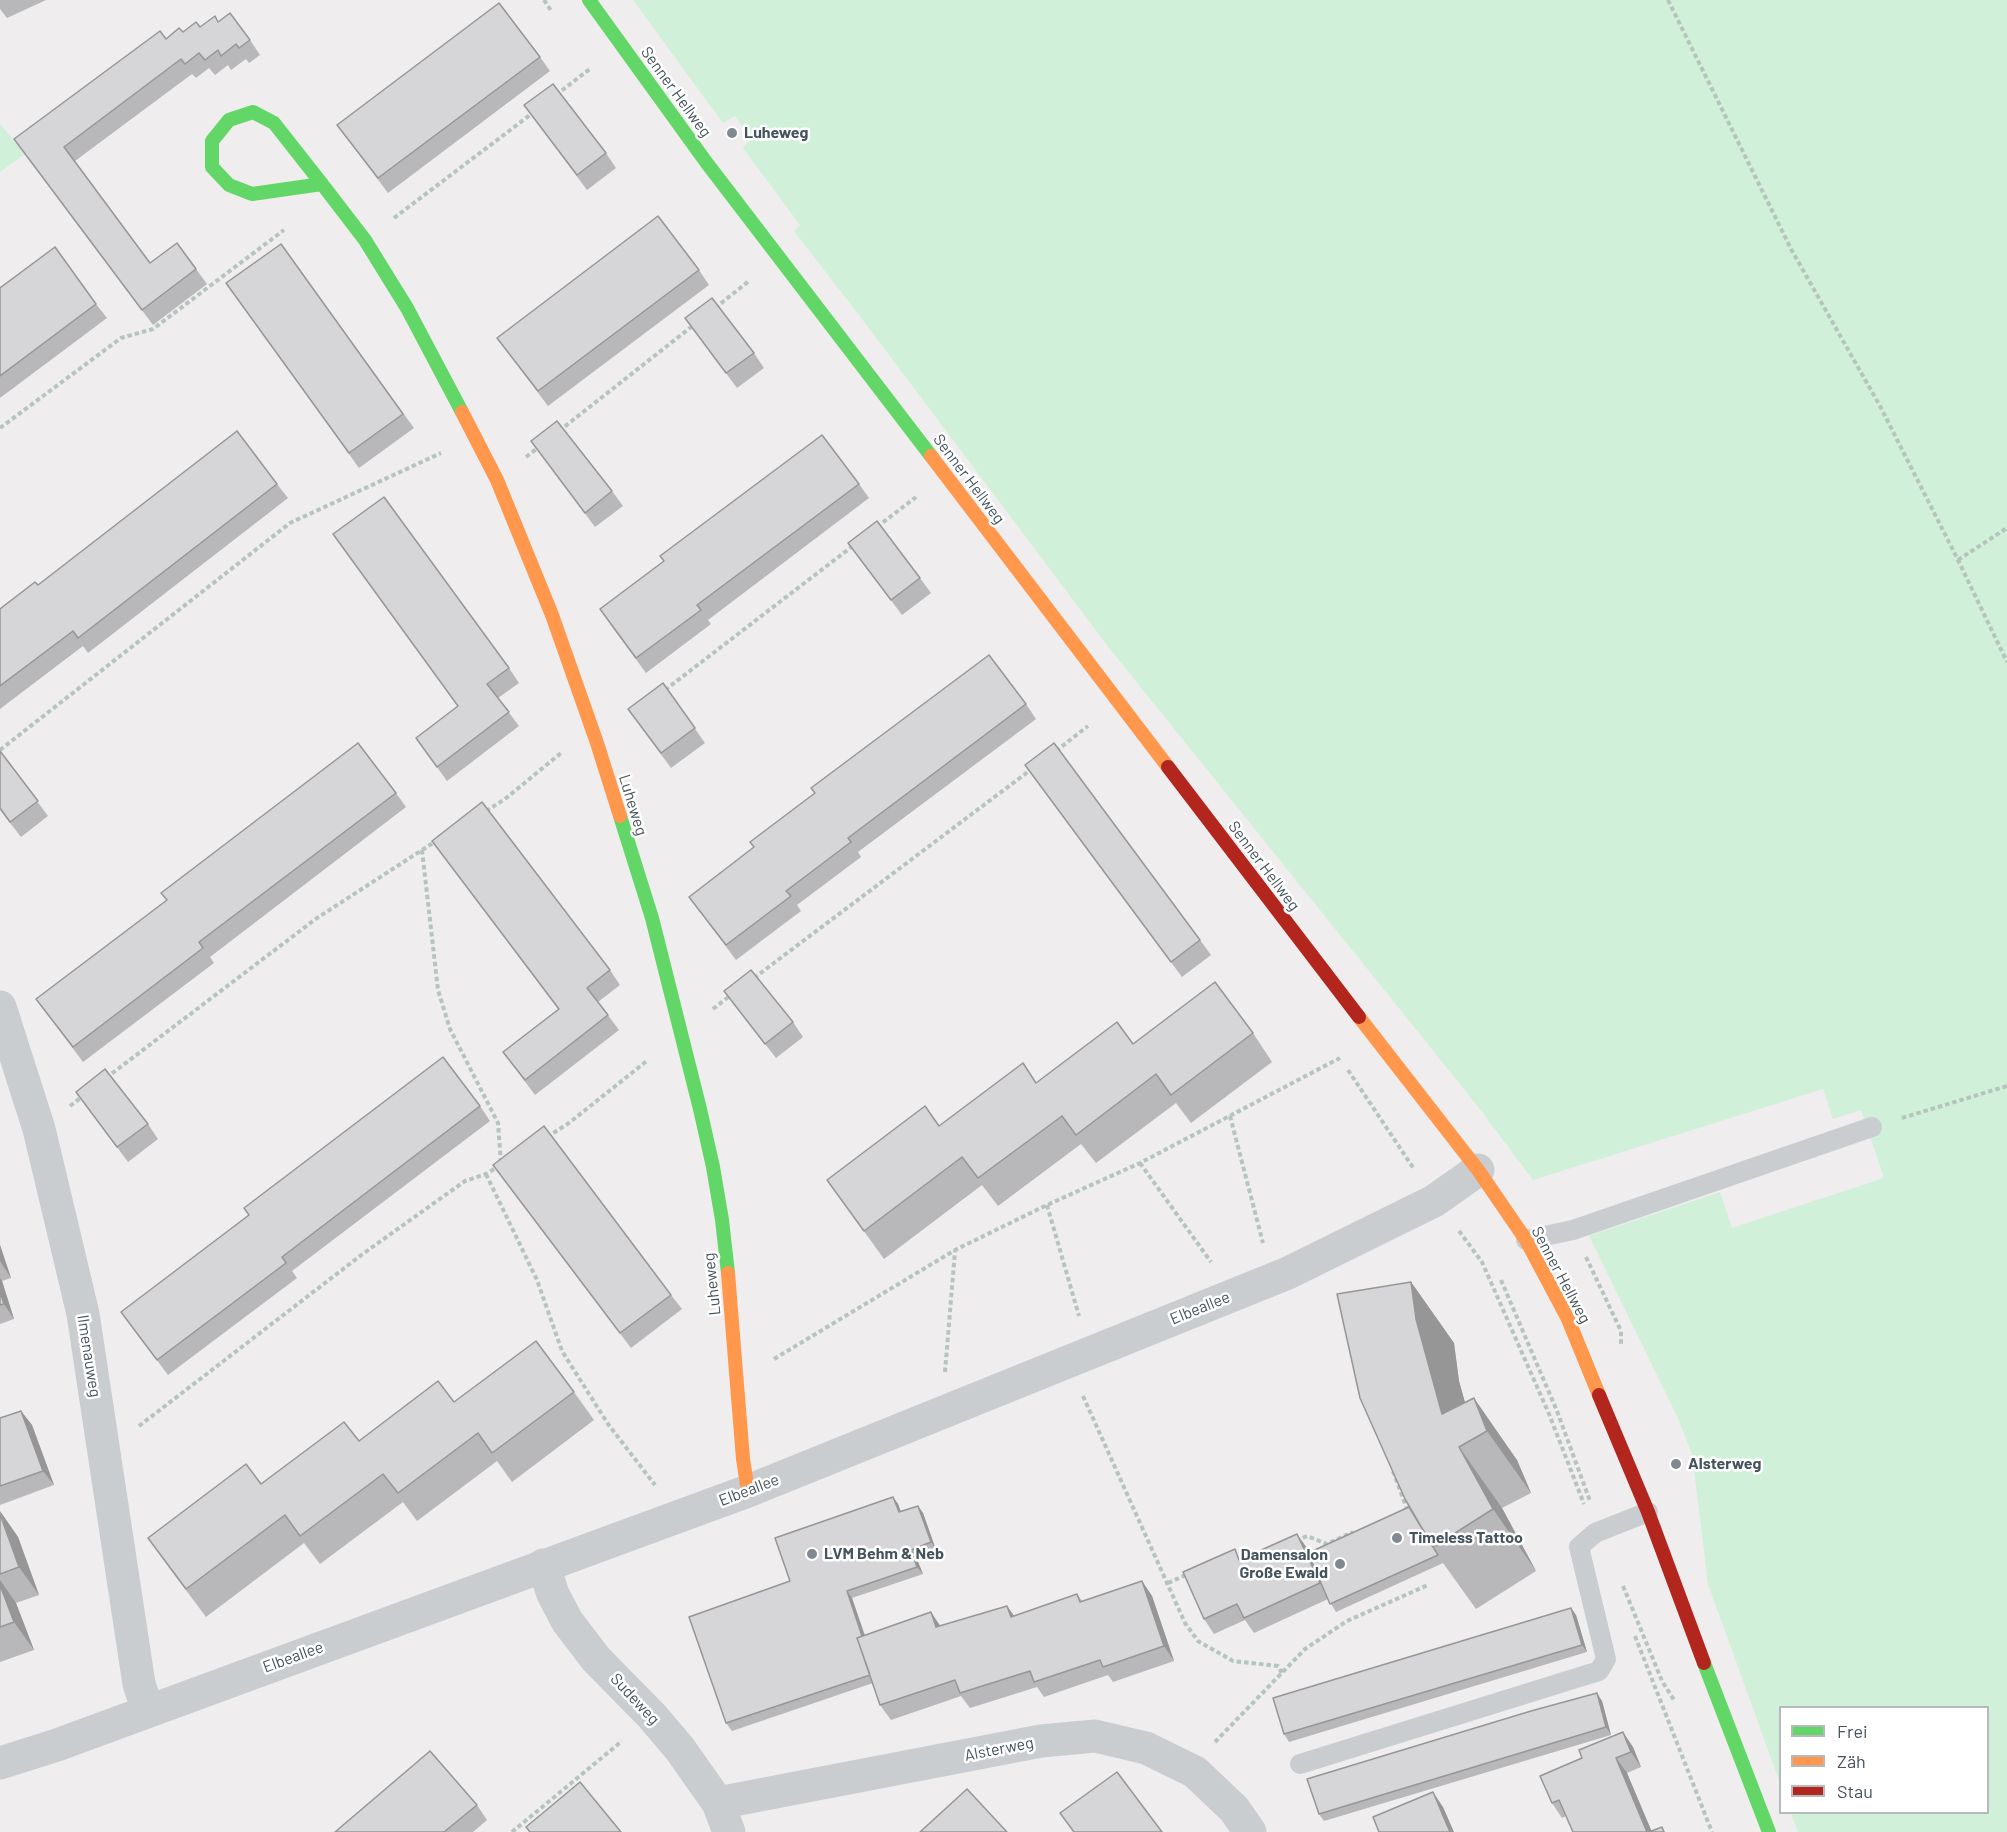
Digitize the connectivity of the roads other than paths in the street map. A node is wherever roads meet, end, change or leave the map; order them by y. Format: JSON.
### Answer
{"nodes":[{"id":1,"x":589,"y":0,"type":"edge"},
{"id":2,"x":322,"y":184,"type":"junction"},
{"id":3,"x":0,"y":1006,"type":"edge"},
{"id":4,"x":1872,"y":1127,"type":"road end"},
{"id":5,"x":1478,"y":1170,"type":"junction"},
{"id":6,"x":1526,"y":1240,"type":"junction"},
{"id":7,"x":748,"y":1491,"type":"junction"},
{"id":8,"x":1648,"y":1512,"type":"junction"},
{"id":9,"x":543,"y":1565,"type":"junction"},
{"id":10,"x":148,"y":1711,"type":"junction"},
{"id":11,"x":0,"y":1763,"type":"edge"},
{"id":12,"x":1300,"y":1764,"type":"dead end"},
{"id":13,"x":724,"y":1818,"type":"edge"},
{"id":14,"x":1250,"y":1832,"type":"edge"},
{"id":15,"x":1769,"y":1832,"type":"edge"}],
"edges":[{"from":1,"to":5,"type":"street","name":"Senner Hellweg"},
{"from":2,"to":2,"type":"street","name":"Luheweg"},
{"from":2,"to":7,"type":"street","name":"Luheweg"},
{"from":3,"to":10,"type":"street","name":"Ilmenauweg"},
{"from":4,"to":6,"type":"lane"},
{"from":5,"to":6,"type":"street","name":"Senner Hellweg"},
{"from":5,"to":7,"type":"street","name":"Elbeallee"},
{"from":6,"to":8,"type":"street","name":"Senner Hellweg"},
{"from":7,"to":9,"type":"street","name":"Elbeallee"},
{"from":8,"to":12,"type":"lane"},
{"from":8,"to":15,"type":"street","name":"Senner Hellweg"},
{"from":9,"to":10,"type":"street","name":"Elbeallee"},
{"from":9,"to":13,"type":"street","name":"Sudeweg"},
{"from":10,"to":11,"type":"street","name":"Elbeallee"},
{"from":13,"to":14,"type":"street","name":"Alsterweg"}]}
